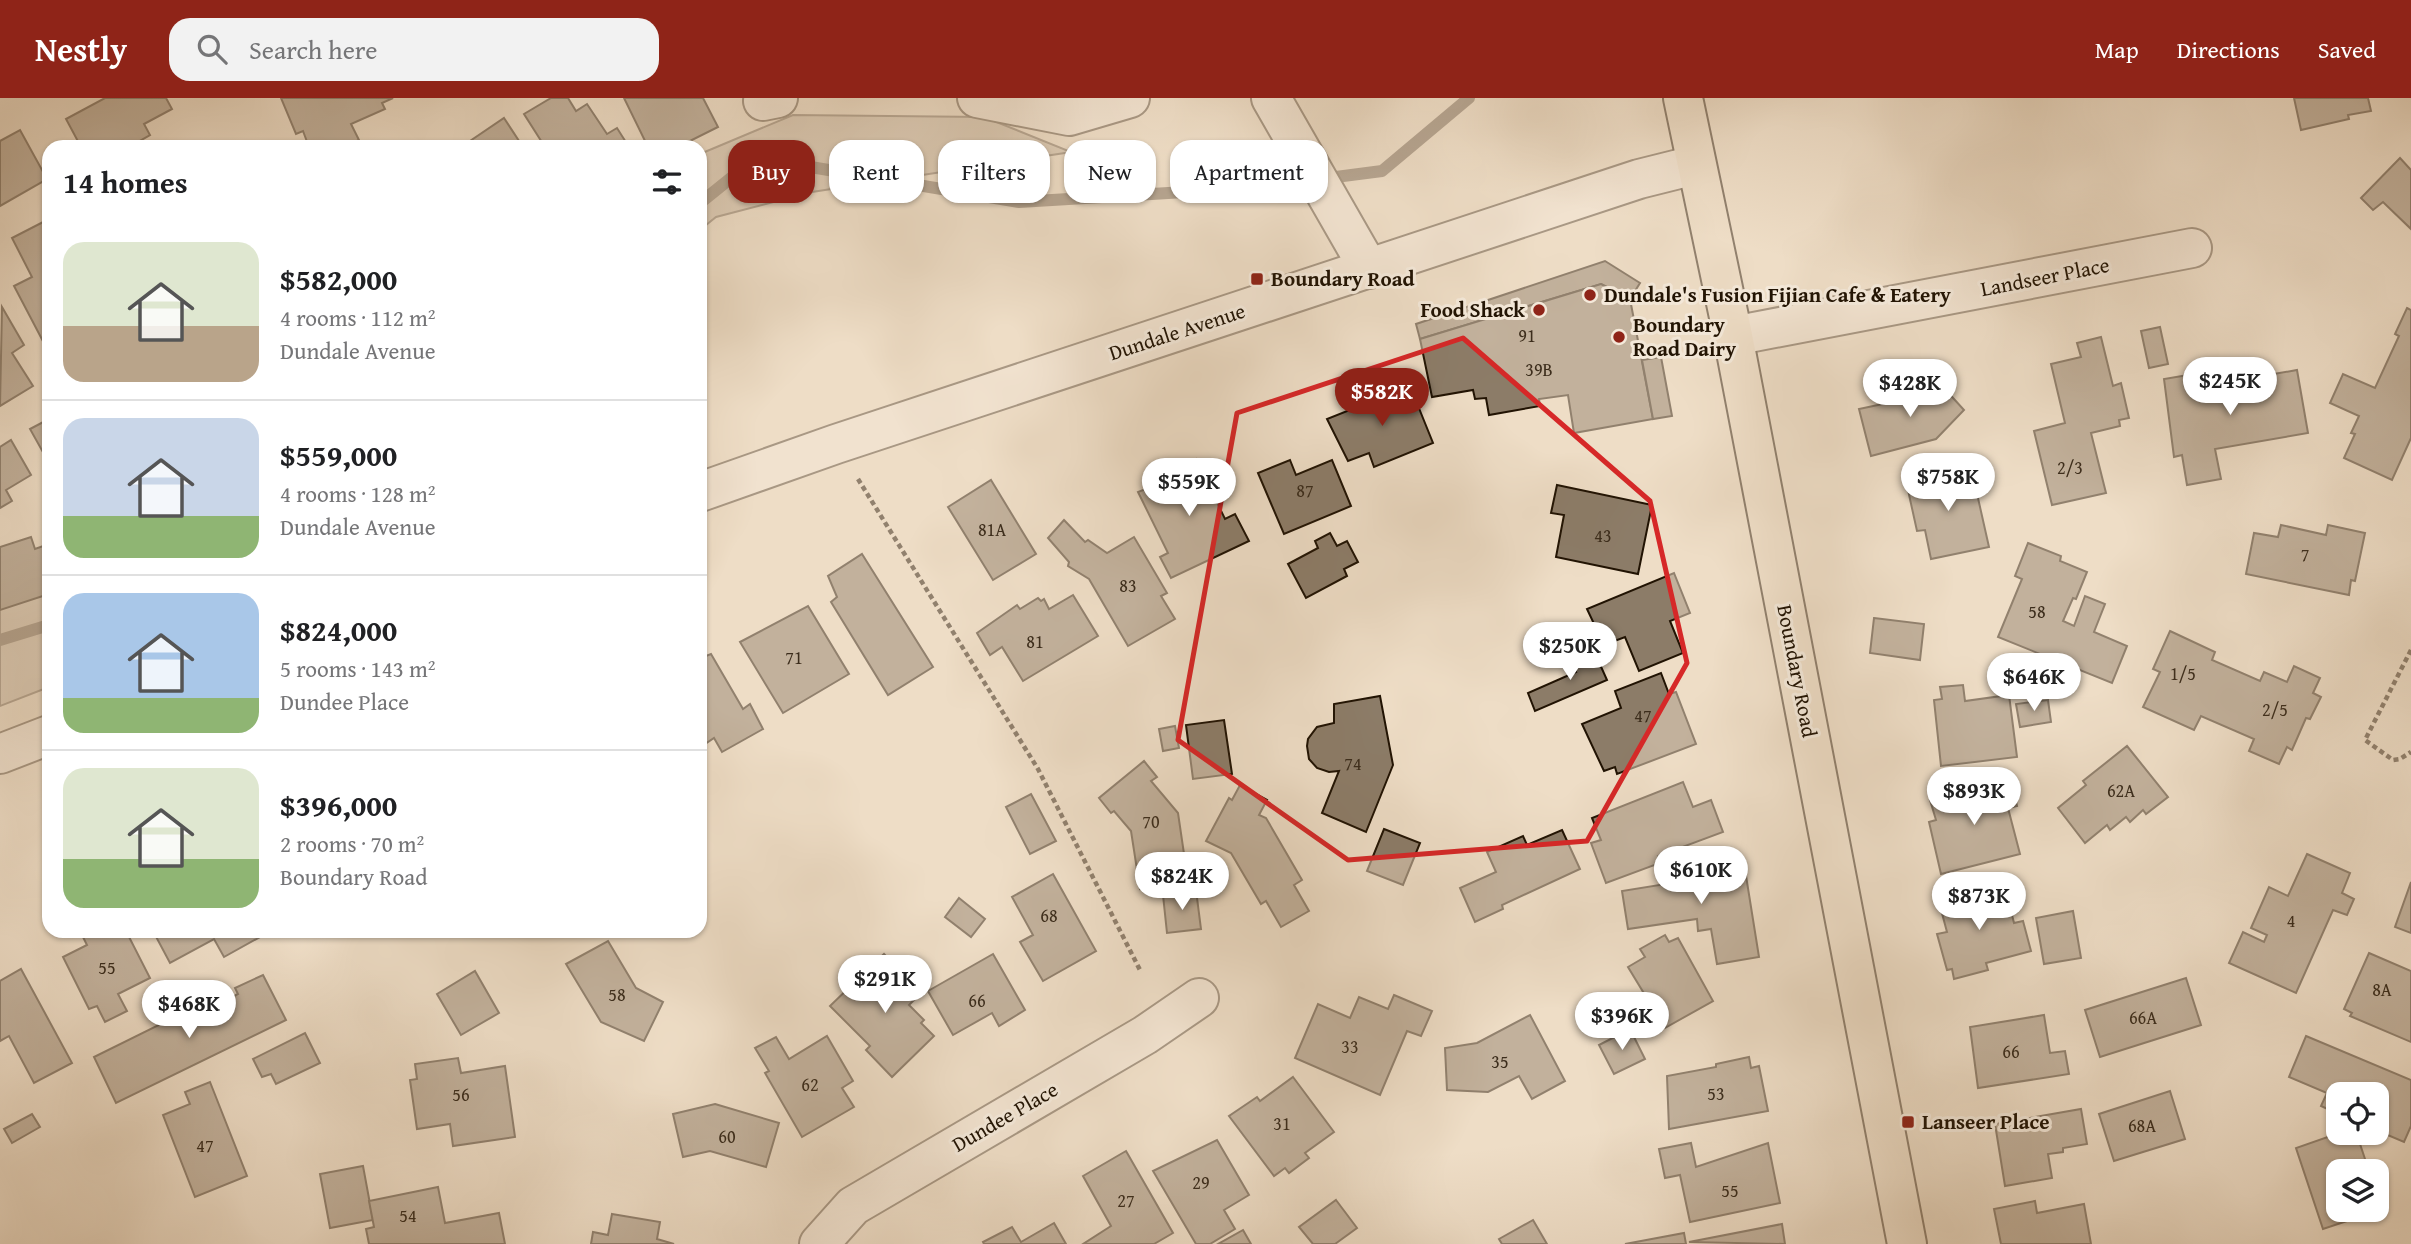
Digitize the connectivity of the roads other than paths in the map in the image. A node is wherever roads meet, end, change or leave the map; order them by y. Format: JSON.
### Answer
{"nodes":[{"id":1,"x":977,"y":98,"type":"edge"},
{"id":2,"x":1130,"y":98,"type":"edge"},
{"id":3,"x":1271,"y":98,"type":"edge"},
{"id":4,"x":1683,"y":98,"type":"edge"},
{"id":5,"x":1695,"y":164,"type":"junction"},
{"id":6,"x":2192,"y":248,"type":"dead end"},
{"id":7,"x":1368,"y":269,"type":"junction"},
{"id":8,"x":1732,"y":336,"type":"junction"},
{"id":9,"x":707,"y":490,"type":"edge"},
{"id":10,"x":42,"y":738,"type":"edge"},
{"id":11,"x":0,"y":754,"type":"edge"},
{"id":12,"x":1199,"y":998,"type":"dead end"},
{"id":13,"x":819,"y":1244,"type":"edge"},
{"id":14,"x":1907,"y":1244,"type":"edge"}],
"edges":[{"from":1,"to":2,"type":"street"},
{"from":3,"to":7,"type":"street"},
{"from":4,"to":5,"type":"main road","name":"Boundary Road"},
{"from":5,"to":7,"type":"street","name":"Dundale Avenue"},
{"from":5,"to":8,"type":"main road","name":"Boundary Road"},
{"from":6,"to":8,"type":"street","name":"Landseer Place"},
{"from":7,"to":9,"type":"street","name":"Dundale Avenue"},
{"from":8,"to":14,"type":"main road","name":"Boundary Road"},
{"from":10,"to":11,"type":"street"},
{"from":12,"to":13,"type":"street","name":"Dundee Place"}]}
